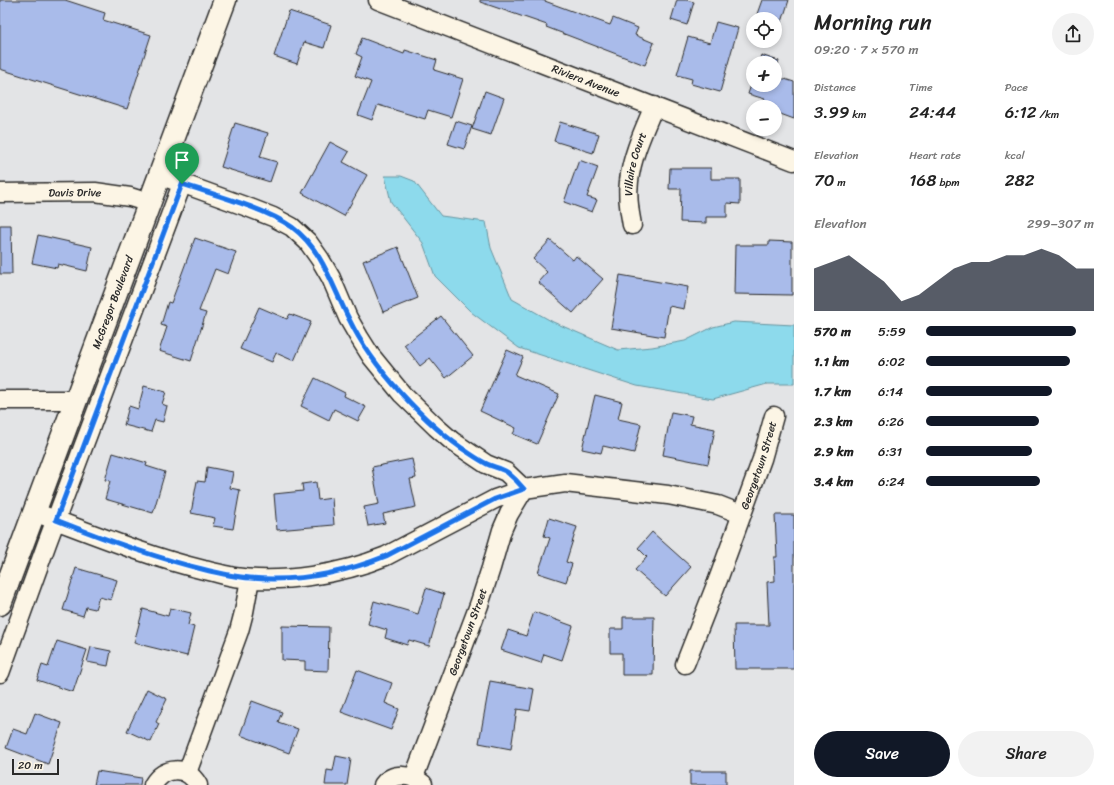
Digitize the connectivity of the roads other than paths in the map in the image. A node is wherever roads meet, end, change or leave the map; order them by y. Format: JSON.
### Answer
{"nodes":[{"id":1,"x":225,"y":0,"type":"edge"},
{"id":2,"x":378,"y":0,"type":"edge"},
{"id":3,"x":654,"y":106,"type":"junction"},
{"id":4,"x":794,"y":161,"type":"edge"},
{"id":5,"x":159,"y":175,"type":"junction"},
{"id":6,"x":182,"y":184,"type":"junction"},
{"id":7,"x":0,"y":193,"type":"edge"},
{"id":8,"x":149,"y":203,"type":"junction"},
{"id":9,"x":632,"y":224,"type":"dead end"},
{"id":10,"x":0,"y":400,"type":"edge"},
{"id":11,"x":76,"y":400,"type":"junction"},
{"id":12,"x":774,"y":416,"type":"dead end"},
{"id":13,"x":524,"y":489,"type":"junction"},
{"id":14,"x":34,"y":512,"type":"junction"},
{"id":15,"x":741,"y":514,"type":"junction"},
{"id":16,"x":56,"y":520,"type":"junction"},
{"id":17,"x":250,"y":578,"type":"junction"},
{"id":18,"x":0,"y":604,"type":"edge"},
{"id":19,"x":685,"y":664,"type":"dead end"},
{"id":20,"x":0,"y":673,"type":"edge"},
{"id":21,"x":192,"y":779,"type":"edge"},
{"id":22,"x":419,"y":781,"type":"edge"},
{"id":23,"x":153,"y":785,"type":"edge"},
{"id":24,"x":383,"y":785,"type":"edge"}],
"edges":[{"from":1,"to":5,"type":"main road","name":"McGregor Boulevard"},
{"from":2,"to":3,"type":"street","name":"Riviera Avenue"},
{"from":3,"to":4,"type":"street","name":"Riviera Avenue"},
{"from":3,"to":9,"type":"street","name":"Villaire Court"},
{"from":5,"to":6,"type":"street"},
{"from":5,"to":8,"type":"main road","name":"McGregor Boulevard"},
{"from":6,"to":13,"type":"street"},
{"from":6,"to":16,"type":"street"},
{"from":7,"to":8,"type":"street","name":"Davis Drive"},
{"from":8,"to":11,"type":"main road","name":"McGregor Boulevard"},
{"from":10,"to":11,"type":"street"},
{"from":11,"to":14,"type":"main road","name":"McGregor Boulevard"},
{"from":12,"to":15,"type":"street","name":"Georgetown Street"},
{"from":13,"to":15,"type":"street","name":"Georgetown Street"},
{"from":13,"to":17,"type":"street","name":"Georgetown Street"},
{"from":13,"to":22,"type":"street","name":"Georgetown Street"},
{"from":14,"to":16,"type":"street","name":"Georgetown Street"},
{"from":14,"to":18,"type":"main road","name":"McGregor Boulevard"},
{"from":15,"to":19,"type":"street","name":"Georgetown Street"},
{"from":16,"to":17,"type":"street","name":"Georgetown Street"},
{"from":16,"to":20,"type":"street"},
{"from":17,"to":21,"type":"street"},
{"from":21,"to":23,"type":"street"},
{"from":22,"to":24,"type":"street","name":"Georgetown Street"}]}
